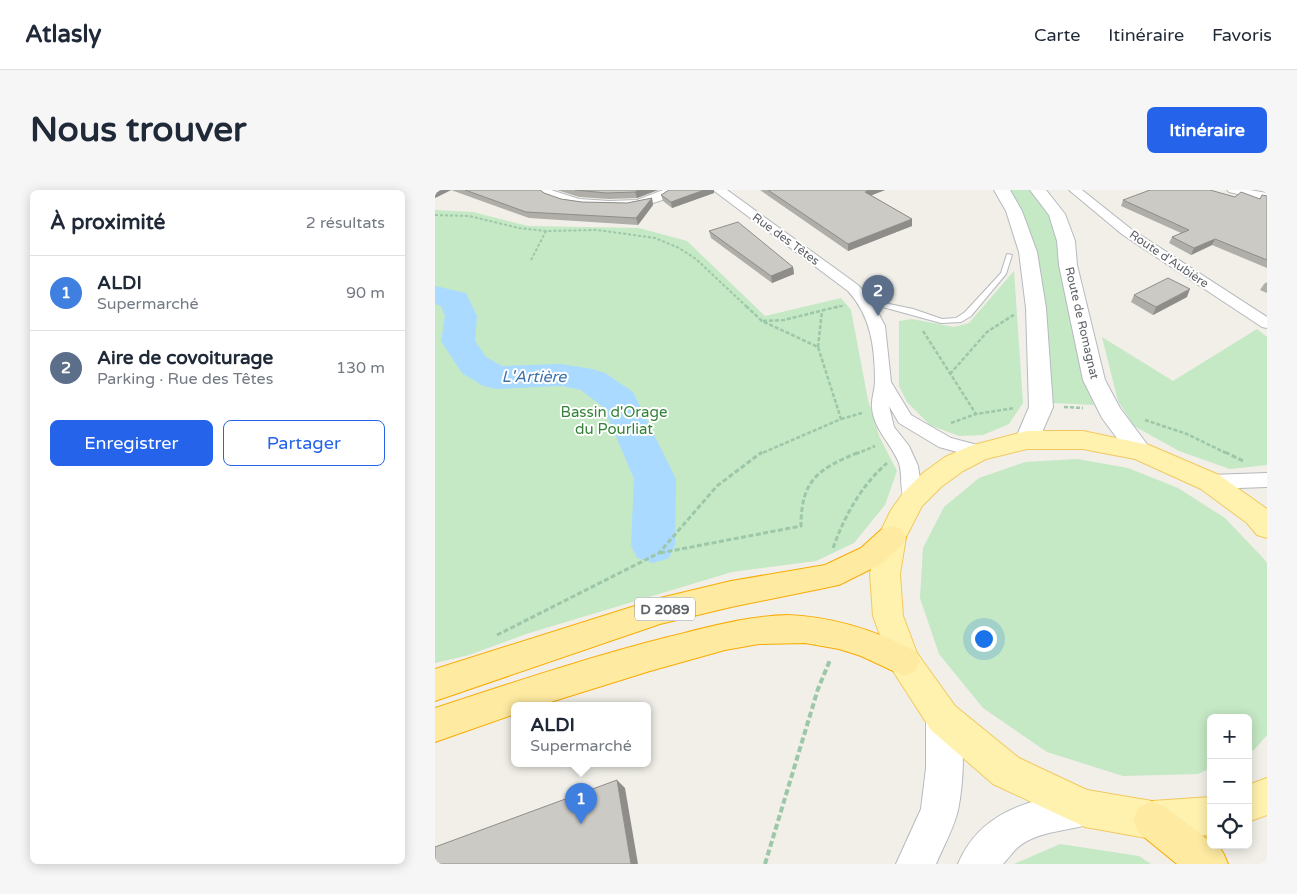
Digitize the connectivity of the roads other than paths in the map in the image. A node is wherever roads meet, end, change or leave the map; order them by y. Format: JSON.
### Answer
{"nodes":[{"id":1,"x":542,"y":190,"type":"edge"},
{"id":2,"x":672,"y":190,"type":"edge"},
{"id":3,"x":719,"y":190,"type":"edge"},
{"id":4,"x":1001,"y":190,"type":"edge"},
{"id":5,"x":1038,"y":190,"type":"edge"},
{"id":6,"x":1075,"y":190,"type":"edge"},
{"id":7,"x":1233,"y":190,"type":"edge"},
{"id":8,"x":1267,"y":197,"type":"edge"},
{"id":9,"x":1009,"y":255,"type":"dead end"},
{"id":10,"x":865,"y":301,"type":"junction"},
{"id":11,"x":1267,"y":324,"type":"edge"},
{"id":12,"x":883,"y":382,"type":"junction"},
{"id":13,"x":1027,"y":440,"type":"junction"},
{"id":14,"x":1140,"y":451,"type":"junction"},
{"id":15,"x":979,"y":452,"type":"junction"},
{"id":16,"x":1267,"y":480,"type":"edge"},
{"id":17,"x":1210,"y":482,"type":"junction"},
{"id":18,"x":913,"y":499,"type":"junction"},
{"id":19,"x":1267,"y":527,"type":"edge"},
{"id":20,"x":892,"y":537,"type":"junction"},
{"id":21,"x":904,"y":661,"type":"junction"},
{"id":22,"x":435,"y":685,"type":"edge"},
{"id":23,"x":943,"y":718,"type":"junction"},
{"id":24,"x":435,"y":725,"type":"edge"},
{"id":25,"x":1267,"y":796,"type":"edge"},
{"id":26,"x":1252,"y":802,"type":"edge"},
{"id":27,"x":1085,"y":808,"type":"junction"},
{"id":28,"x":1207,"y":816,"type":"edge"},
{"id":29,"x":1152,"y":820,"type":"junction"},
{"id":30,"x":916,"y":864,"type":"edge"},
{"id":31,"x":978,"y":864,"type":"edge"},
{"id":32,"x":1208,"y":864,"type":"edge"}],
"edges":[{"from":1,"to":2,"type":"street"},
{"from":3,"to":10,"type":"street","name":"Rue des Têtes"},
{"from":4,"to":13,"type":"main road"},
{"from":5,"to":14,"type":"main road","name":"Route de Romagnat"},
{"from":6,"to":11,"type":"street","name":"Route d'Aubière"},
{"from":7,"to":8,"type":"street"},
{"from":9,"to":10,"type":"lane"},
{"from":10,"to":12,"type":"street","name":"Rue des Têtes"},
{"from":12,"to":15,"type":"street"},
{"from":12,"to":18,"type":"street","name":"Rue des Têtes"},
{"from":13,"to":14,"type":"main road"},
{"from":13,"to":15,"type":"main road"},
{"from":14,"to":17,"type":"main road"},
{"from":15,"to":18,"type":"main road"},
{"from":16,"to":17,"type":"street"},
{"from":17,"to":19,"type":"main road"},
{"from":18,"to":20,"type":"main road"},
{"from":20,"to":21,"type":"main road"},
{"from":20,"to":22,"type":"highway","number":"D 2089"},
{"from":21,"to":23,"type":"main road"},
{"from":21,"to":24,"type":"highway"},
{"from":23,"to":27,"type":"main road"},
{"from":23,"to":30,"type":"main road"},
{"from":25,"to":26,"type":"main road"},
{"from":27,"to":29,"type":"main road"},
{"from":27,"to":31,"type":"main road"},
{"from":28,"to":29,"type":"main road"},
{"from":29,"to":32,"type":"highway"}]}
